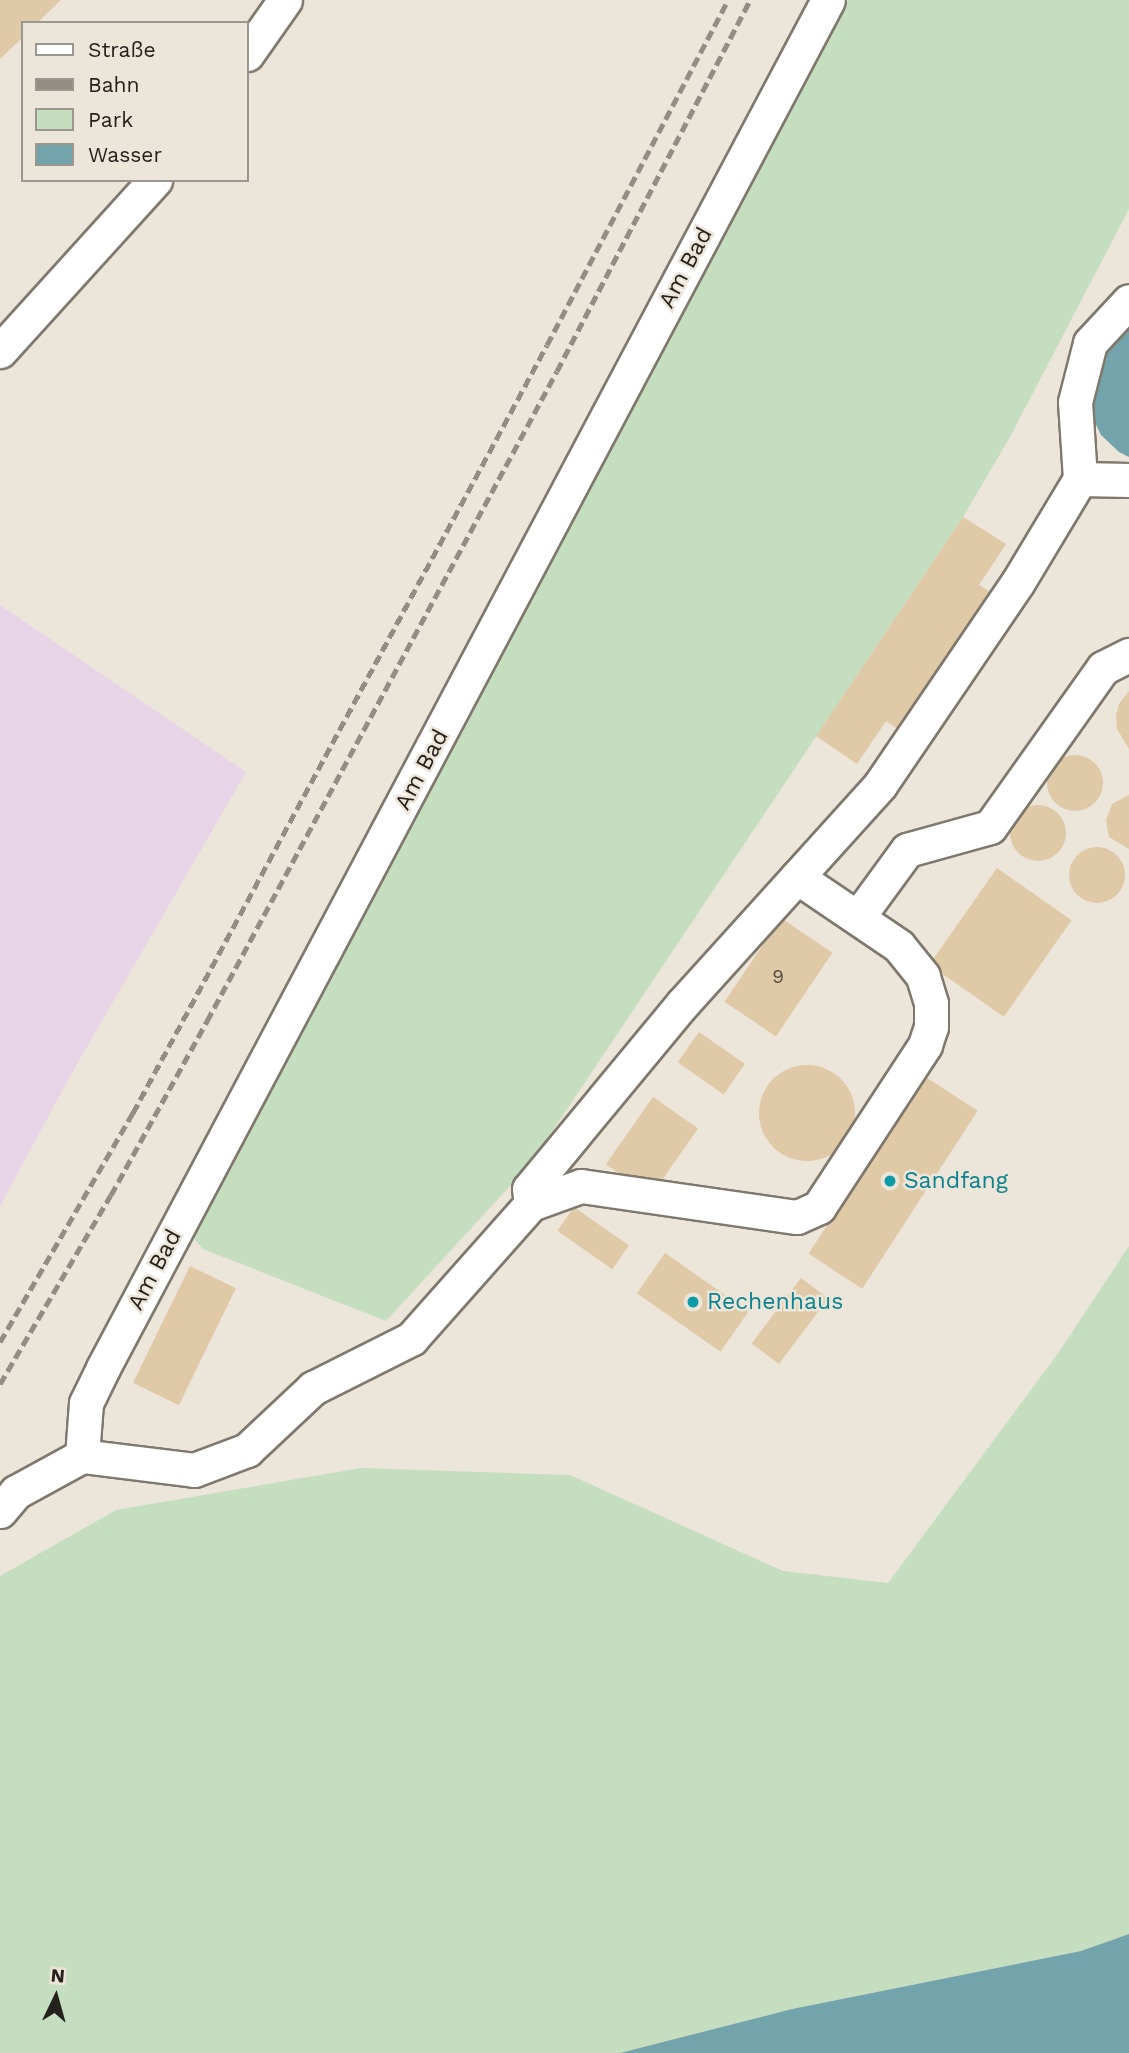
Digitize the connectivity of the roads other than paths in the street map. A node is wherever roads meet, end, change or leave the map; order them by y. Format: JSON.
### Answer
{"nodes":[{"id":1,"x":285,"y":0,"type":"edge"},
{"id":2,"x":828,"y":0,"type":"edge"},
{"id":3,"x":248,"y":53,"type":"edge"},
{"id":4,"x":153,"y":182,"type":"edge"},
{"id":5,"x":1129,"y":301,"type":"edge"},
{"id":6,"x":0,"y":351,"type":"edge"},
{"id":7,"x":1080,"y":479,"type":"junction"},
{"id":8,"x":1129,"y":480,"type":"edge"},
{"id":9,"x":1129,"y":655,"type":"edge"},
{"id":10,"x":797,"y":877,"type":"junction"},
{"id":11,"x":858,"y":916,"type":"junction"},
{"id":12,"x":531,"y":1205,"type":"junction"},
{"id":13,"x":82,"y":1456,"type":"junction"},
{"id":14,"x":0,"y":1511,"type":"edge"}],
"edges":[{"from":1,"to":3,"type":"street"},
{"from":2,"to":13,"type":"street","name":"Am Bad"},
{"from":4,"to":6,"type":"street"},
{"from":5,"to":7,"type":"street"},
{"from":7,"to":8,"type":"street"},
{"from":7,"to":10,"type":"street"},
{"from":9,"to":11,"type":"street"},
{"from":10,"to":11,"type":"street"},
{"from":10,"to":12,"type":"street"},
{"from":11,"to":12,"type":"street"},
{"from":12,"to":13,"type":"street"},
{"from":13,"to":14,"type":"street"}]}
